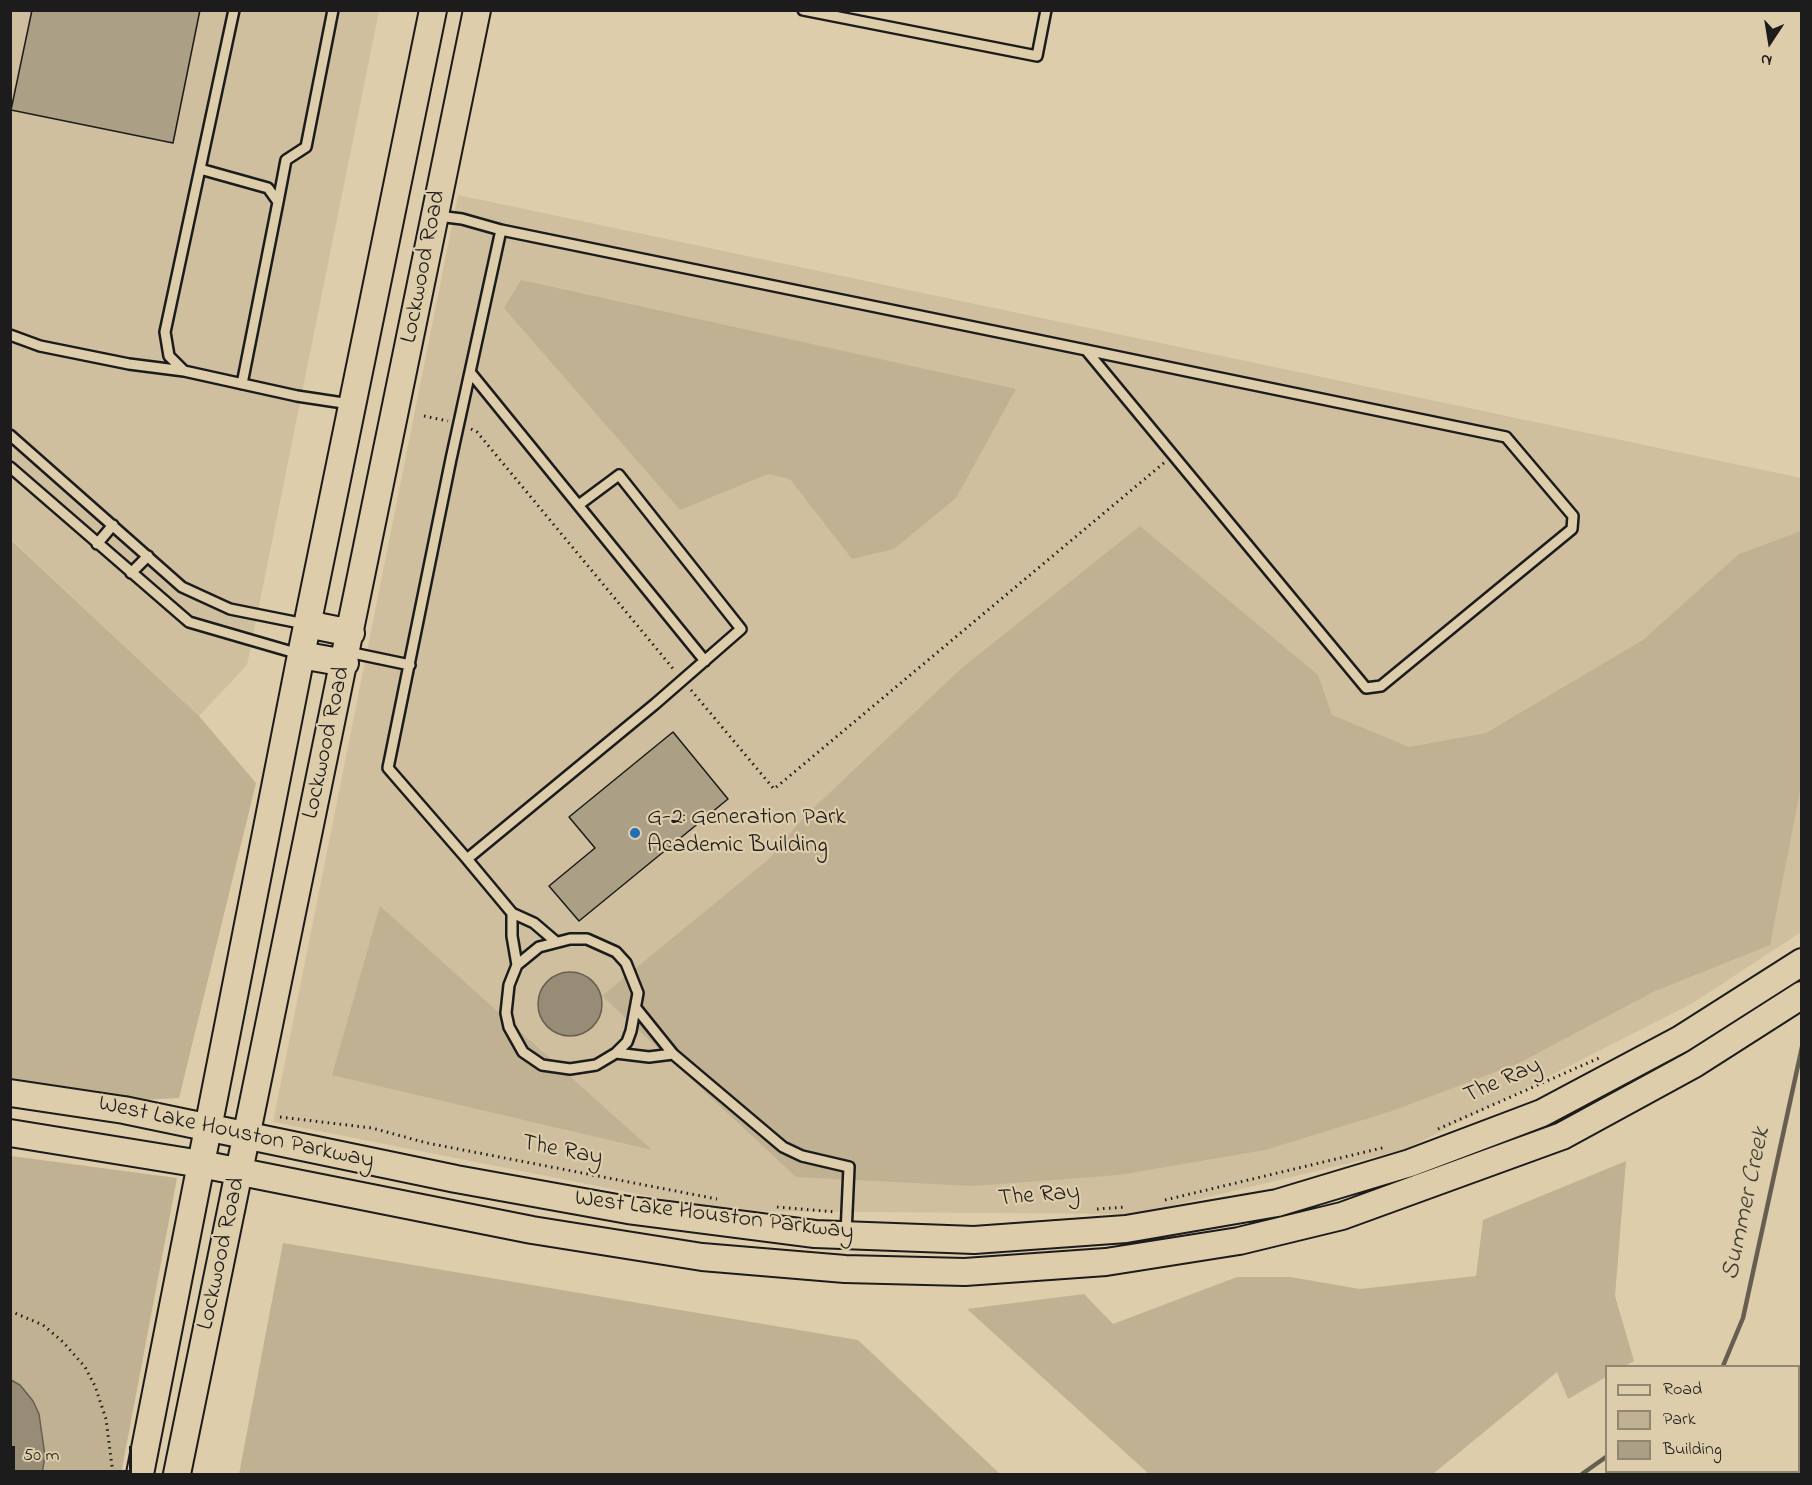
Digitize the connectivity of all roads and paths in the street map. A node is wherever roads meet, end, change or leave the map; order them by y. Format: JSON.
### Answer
{"nodes":[{"id":1,"x":234,"y":10,"type":"edge"},
{"id":2,"x":333,"y":10,"type":"edge"},
{"id":3,"x":433,"y":10,"type":"edge"},
{"id":4,"x":477,"y":10,"type":"edge"},
{"id":5,"x":803,"y":10,"type":"edge"},
{"id":6,"x":1044,"y":11,"type":"edge"},
{"id":7,"x":200,"y":169,"type":"junction"},
{"id":8,"x":278,"y":202,"type":"junction"},
{"id":9,"x":435,"y":216,"type":"junction"},
{"id":10,"x":501,"y":230,"type":"junction"},
{"id":11,"x":10,"y":335,"type":"edge"},
{"id":12,"x":1086,"y":350,"type":"junction"},
{"id":13,"x":184,"y":371,"type":"junction"},
{"id":14,"x":470,"y":372,"type":"junction"},
{"id":15,"x":242,"y":384,"type":"junction"},
{"id":16,"x":352,"y":404,"type":"junction"},
{"id":17,"x":424,"y":416,"type":"dead end"},
{"id":18,"x":459,"y":423,"type":"junction"},
{"id":19,"x":10,"y":435,"type":"edge"},
{"id":20,"x":1173,"y":455,"type":"junction"},
{"id":21,"x":10,"y":466,"type":"edge"},
{"id":22,"x":580,"y":504,"type":"junction"},
{"id":23,"x":113,"y":525,"type":"junction"},
{"id":24,"x":97,"y":544,"type":"junction"},
{"id":25,"x":148,"y":556,"type":"junction"},
{"id":26,"x":130,"y":573,"type":"junction"},
{"id":27,"x":307,"y":624,"type":"junction"},
{"id":28,"x":348,"y":649,"type":"junction"},
{"id":29,"x":301,"y":655,"type":"junction"},
{"id":30,"x":705,"y":660,"type":"junction"},
{"id":31,"x":410,"y":665,"type":"junction"},
{"id":32,"x":682,"y":680,"type":"junction"},
{"id":33,"x":467,"y":859,"type":"junction"},
{"id":34,"x":512,"y":913,"type":"junction"},
{"id":35,"x":555,"y":941,"type":"junction"},
{"id":36,"x":1802,"y":962,"type":"edge"},
{"id":37,"x":517,"y":965,"type":"junction"},
{"id":38,"x":1802,"y":994,"type":"edge"},
{"id":39,"x":636,"y":1008,"type":"junction"},
{"id":40,"x":616,"y":1053,"type":"junction"},
{"id":41,"x":673,"y":1054,"type":"junction"},
{"id":42,"x":1603,"y":1056,"type":"dead end"},
{"id":43,"x":10,"y":1093,"type":"edge"},
{"id":44,"x":280,"y":1117,"type":"dead end"},
{"id":45,"x":208,"y":1127,"type":"junction"},
{"id":46,"x":1430,"y":1132,"type":"dead end"},
{"id":47,"x":10,"y":1133,"type":"edge"},
{"id":48,"x":247,"y":1136,"type":"junction"},
{"id":49,"x":1397,"y":1144,"type":"dead end"},
{"id":50,"x":201,"y":1164,"type":"junction"},
{"id":51,"x":240,"y":1172,"type":"junction"},
{"id":52,"x":1164,"y":1200,"type":"dead end"},
{"id":53,"x":723,"y":1201,"type":"dead end"},
{"id":54,"x":767,"y":1206,"type":"dead end"},
{"id":55,"x":1129,"y":1206,"type":"dead end"},
{"id":56,"x":1095,"y":1209,"type":"dead end"},
{"id":57,"x":847,"y":1224,"type":"junction"},
{"id":58,"x":10,"y":1311,"type":"edge"},
{"id":59,"x":113,"y":1474,"type":"edge"},
{"id":60,"x":140,"y":1474,"type":"edge"},
{"id":61,"x":177,"y":1474,"type":"edge"}],
"edges":[{"from":1,"to":7,"type":"lane"},
{"from":2,"to":8,"type":"lane"},
{"from":3,"to":16,"type":"main road","name":"Lockwood Road"},
{"from":4,"to":9,"type":"main road","name":"Lockwood Road"},
{"from":5,"to":6,"type":"lane"},
{"from":7,"to":8,"type":"lane"},
{"from":7,"to":13,"type":"lane"},
{"from":8,"to":15,"type":"lane"},
{"from":9,"to":10,"type":"lane"},
{"from":9,"to":28,"type":"main road","name":"Lockwood Road"},
{"from":10,"to":12,"type":"lane"},
{"from":10,"to":14,"type":"lane"},
{"from":11,"to":13,"type":"lane"},
{"from":12,"to":20,"type":"lane"},
{"from":12,"to":20,"type":"lane"},
{"from":13,"to":15,"type":"lane"},
{"from":14,"to":18,"type":"lane"},
{"from":14,"to":22,"type":"lane"},
{"from":15,"to":16,"type":"lane"},
{"from":16,"to":27,"type":"main road","name":"Lockwood Road"},
{"from":17,"to":18,"type":"path"},
{"from":18,"to":31,"type":"lane"},
{"from":18,"to":32,"type":"path"},
{"from":19,"to":23,"type":"lane"},
{"from":20,"to":32,"type":"path"},
{"from":21,"to":24,"type":"lane"},
{"from":22,"to":30,"type":"lane"},
{"from":22,"to":30,"type":"lane"},
{"from":23,"to":24,"type":"lane"},
{"from":23,"to":25,"type":"lane"},
{"from":24,"to":26,"type":"lane"},
{"from":25,"to":26,"type":"lane"},
{"from":25,"to":27,"type":"lane"},
{"from":26,"to":29,"type":"lane"},
{"from":27,"to":28,"type":"main road"},
{"from":27,"to":29,"type":"main road","name":"Lockwood Road"},
{"from":28,"to":29,"type":"main road"},
{"from":28,"to":31,"type":"lane"},
{"from":28,"to":48,"type":"main road","name":"Lockwood Road"},
{"from":29,"to":45,"type":"main road","name":"Lockwood Road"},
{"from":30,"to":32,"type":"lane"},
{"from":31,"to":33,"type":"lane"},
{"from":32,"to":33,"type":"lane"},
{"from":33,"to":34,"type":"lane"},
{"from":34,"to":35,"type":"lane"},
{"from":34,"to":37,"type":"lane"},
{"from":35,"to":37,"type":"lane"},
{"from":35,"to":39,"type":"lane"},
{"from":36,"to":57,"type":"main road","name":"West Lake Houston Parkway"},
{"from":37,"to":40,"type":"lane"},
{"from":38,"to":51,"type":"main road","name":"West Lake Houston Parkway"},
{"from":39,"to":40,"type":"lane"},
{"from":39,"to":41,"type":"lane"},
{"from":40,"to":41,"type":"lane"},
{"from":41,"to":57,"type":"lane"},
{"from":42,"to":46,"type":"path","name":"The Ray"},
{"from":43,"to":45,"type":"main road","name":"West Lake Houston Parkway"},
{"from":44,"to":53,"type":"path","name":"The Ray"},
{"from":45,"to":48,"type":"main road","name":"West Lake Houston Parkway"},
{"from":45,"to":50,"type":"main road","name":"Lockwood Road"},
{"from":47,"to":50,"type":"main road","name":"West Lake Houston Parkway"},
{"from":48,"to":51,"type":"main road","name":"Lockwood Road"},
{"from":48,"to":57,"type":"main road","name":"West Lake Houston Parkway"},
{"from":49,"to":52,"type":"path"},
{"from":50,"to":51,"type":"main road","name":"West Lake Houston Parkway"},
{"from":50,"to":60,"type":"main road","name":"Lockwood Road"},
{"from":51,"to":61,"type":"main road","name":"Lockwood Road"},
{"from":54,"to":57,"type":"path"},
{"from":55,"to":56,"type":"path","name":"The Ray"},
{"from":58,"to":59,"type":"path"}]}
